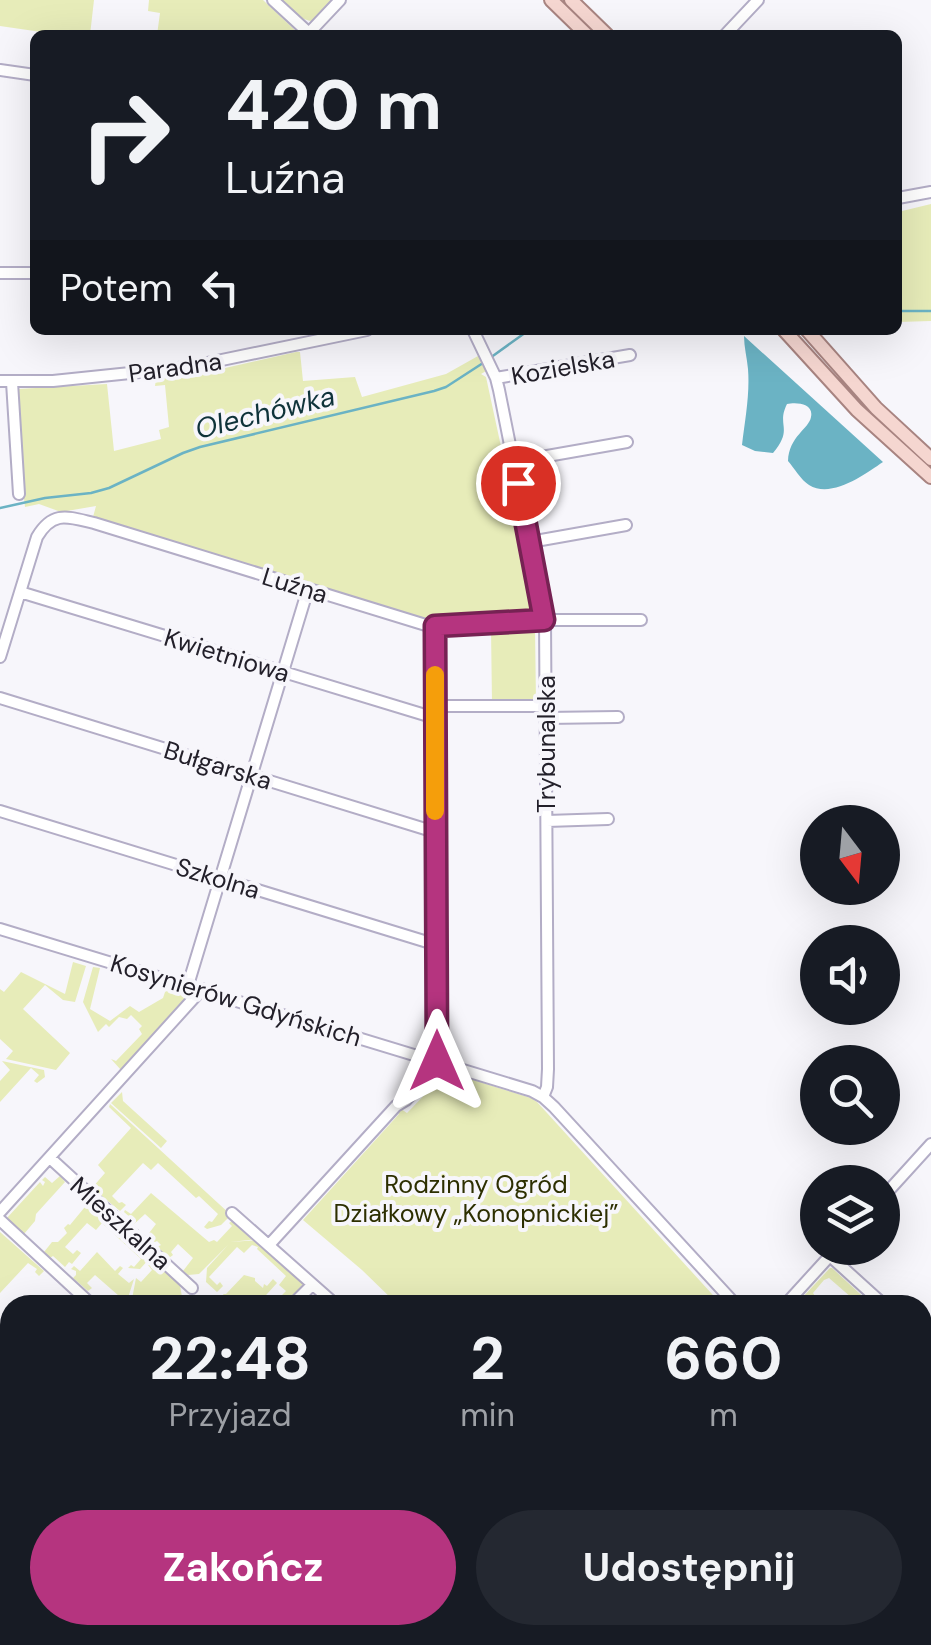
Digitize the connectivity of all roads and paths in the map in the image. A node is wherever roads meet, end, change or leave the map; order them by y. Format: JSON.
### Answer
{"nodes":[{"id":1,"x":273,"y":0,"type":"edge"},
{"id":2,"x":340,"y":0,"type":"edge"},
{"id":3,"x":552,"y":0,"type":"edge"},
{"id":4,"x":571,"y":0,"type":"edge"},
{"id":5,"x":758,"y":0,"type":"edge"},
{"id":6,"x":305,"y":30,"type":"edge"},
{"id":7,"x":313,"y":30,"type":"edge"},
{"id":8,"x":582,"y":30,"type":"edge"},
{"id":9,"x":602,"y":30,"type":"edge"},
{"id":10,"x":730,"y":30,"type":"edge"},
{"id":11,"x":0,"y":70,"type":"edge"},
{"id":12,"x":30,"y":74,"type":"edge"},
{"id":13,"x":0,"y":273,"type":"edge"},
{"id":14,"x":30,"y":273,"type":"edge"},
{"id":15,"x":332,"y":335,"type":"edge"},
{"id":16,"x":478,"y":335,"type":"edge"},
{"id":17,"x":788,"y":335,"type":"edge"},
{"id":18,"x":811,"y":335,"type":"edge"},
{"id":19,"x":630,"y":355,"type":"dead end"},
{"id":20,"x":496,"y":378,"type":"junction"},
{"id":21,"x":6,"y":382,"type":"edge"},
{"id":22,"x":627,"y":442,"type":"dead end"},
{"id":23,"x":931,"y":459,"type":"edge"},
{"id":24,"x":514,"y":462,"type":"junction"},
{"id":25,"x":931,"y":477,"type":"edge"},
{"id":26,"x":19,"y":494,"type":"dead end"},
{"id":27,"x":626,"y":524,"type":"dead end"},
{"id":28,"x":530,"y":542,"type":"junction"},
{"id":29,"x":308,"y":589,"type":"junction"},
{"id":30,"x":20,"y":592,"type":"junction"},
{"id":31,"x":544,"y":620,"type":"junction"},
{"id":32,"x":641,"y":620,"type":"dead end"},
{"id":33,"x":435,"y":626,"type":"junction"},
{"id":34,"x":0,"y":657,"type":"edge"},
{"id":35,"x":283,"y":672,"type":"junction"},
{"id":36,"x":0,"y":698,"type":"edge"},
{"id":37,"x":435,"y":712,"type":"junction"},
{"id":38,"x":546,"y":712,"type":"junction"},
{"id":39,"x":618,"y":717,"type":"dead end"},
{"id":40,"x":251,"y":776,"type":"junction"},
{"id":41,"x":0,"y":811,"type":"edge"},
{"id":42,"x":608,"y":819,"type":"dead end"},
{"id":43,"x":547,"y":820,"type":"junction"},
{"id":44,"x":436,"y":832,"type":"junction"},
{"id":45,"x":220,"y":878,"type":"junction"},
{"id":46,"x":0,"y":929,"type":"edge"},
{"id":47,"x":437,"y":945,"type":"junction"},
{"id":48,"x":188,"y":985,"type":"junction"},
{"id":49,"x":202,"y":990,"type":"junction"},
{"id":50,"x":437,"y":1061,"type":"junction"},
{"id":51,"x":543,"y":1097,"type":"junction"},
{"id":52,"x":931,"y":1144,"type":"edge"},
{"id":53,"x":50,"y":1158,"type":"junction"},
{"id":54,"x":900,"y":1178,"type":"edge"},
{"id":55,"x":0,"y":1212,"type":"edge"},
{"id":56,"x":232,"y":1214,"type":"dead end"},
{"id":57,"x":0,"y":1220,"type":"edge"},
{"id":58,"x":268,"y":1246,"type":"junction"},
{"id":59,"x":822,"y":1265,"type":"edge"},
{"id":60,"x":846,"y":1265,"type":"edge"},
{"id":61,"x":312,"y":1285,"type":"junction"},
{"id":62,"x":192,"y":1288,"type":"dead end"},
{"id":63,"x":81,"y":1295,"type":"edge"},
{"id":64,"x":302,"y":1295,"type":"edge"},
{"id":65,"x":324,"y":1295,"type":"edge"},
{"id":66,"x":727,"y":1295,"type":"edge"},
{"id":67,"x":794,"y":1295,"type":"edge"},
{"id":68,"x":875,"y":1295,"type":"edge"}],
"edges":[{"from":1,"to":6,"type":"street"},
{"from":2,"to":7,"type":"street"},
{"from":3,"to":8,"type":"main road"},
{"from":4,"to":9,"type":"main road"},
{"from":5,"to":10,"type":"street"},
{"from":11,"to":12,"type":"street"},
{"from":13,"to":14,"type":"street"},
{"from":15,"to":21,"type":"street","name":"Paradna"},
{"from":16,"to":20,"type":"street","name":"Trybunalska"},
{"from":17,"to":25,"type":"main road"},
{"from":18,"to":23,"type":"main road"},
{"from":19,"to":20,"type":"street","name":"Kozielska"},
{"from":20,"to":24,"type":"street","name":"Trybunalska"},
{"from":21,"to":26,"type":"street"},
{"from":22,"to":24,"type":"street"},
{"from":24,"to":28,"type":"street","name":"Trybunalska"},
{"from":27,"to":28,"type":"street"},
{"from":28,"to":31,"type":"street","name":"Trybunalska"},
{"from":29,"to":30,"type":"street","name":"Luźna"},
{"from":29,"to":33,"type":"street","name":"Luźna"},
{"from":29,"to":35,"type":"street"},
{"from":30,"to":34,"type":"street"},
{"from":30,"to":35,"type":"street","name":"Kwietniowa"},
{"from":31,"to":32,"type":"street","name":"Luźna"},
{"from":31,"to":33,"type":"street","name":"Luźna"},
{"from":31,"to":38,"type":"street","name":"Trybunalska"},
{"from":33,"to":37,"type":"street"},
{"from":35,"to":37,"type":"street","name":"Kwietniowa"},
{"from":35,"to":40,"type":"street"},
{"from":36,"to":40,"type":"street","name":"Bułgarska"},
{"from":37,"to":38,"type":"street","name":"Kwietniowa"},
{"from":37,"to":44,"type":"street"},
{"from":38,"to":39,"type":"street","name":"Kwietniowa"},
{"from":38,"to":43,"type":"street","name":"Trybunalska"},
{"from":40,"to":44,"type":"street","name":"Bułgarska"},
{"from":40,"to":45,"type":"street"},
{"from":41,"to":45,"type":"street","name":"Szkolna"},
{"from":42,"to":43,"type":"street"},
{"from":43,"to":51,"type":"street","name":"Trybunalska"},
{"from":44,"to":47,"type":"street"},
{"from":45,"to":47,"type":"street","name":"Szkolna"},
{"from":45,"to":48,"type":"street"},
{"from":46,"to":48,"type":"street","name":"Kosynierów Gdyńskich"},
{"from":47,"to":50,"type":"street"},
{"from":48,"to":49,"type":"street","name":"Kosynierów Gdyńskich"},
{"from":49,"to":50,"type":"street","name":"Kosynierów Gdyńskich"},
{"from":49,"to":53,"type":"street"},
{"from":50,"to":51,"type":"street","name":"Kosynierów Gdyńskich"},
{"from":50,"to":58,"type":"street"},
{"from":51,"to":66,"type":"street","name":"Kosynierów Gdyńskich"},
{"from":52,"to":54,"type":"street"},
{"from":53,"to":55,"type":"street"},
{"from":53,"to":62,"type":"street","name":"Mieszkalna"},
{"from":56,"to":58,"type":"street"},
{"from":57,"to":63,"type":"street"},
{"from":58,"to":61,"type":"street"},
{"from":59,"to":67,"type":"street"},
{"from":60,"to":68,"type":"street"},
{"from":61,"to":64,"type":"street"},
{"from":61,"to":65,"type":"street"}]}
